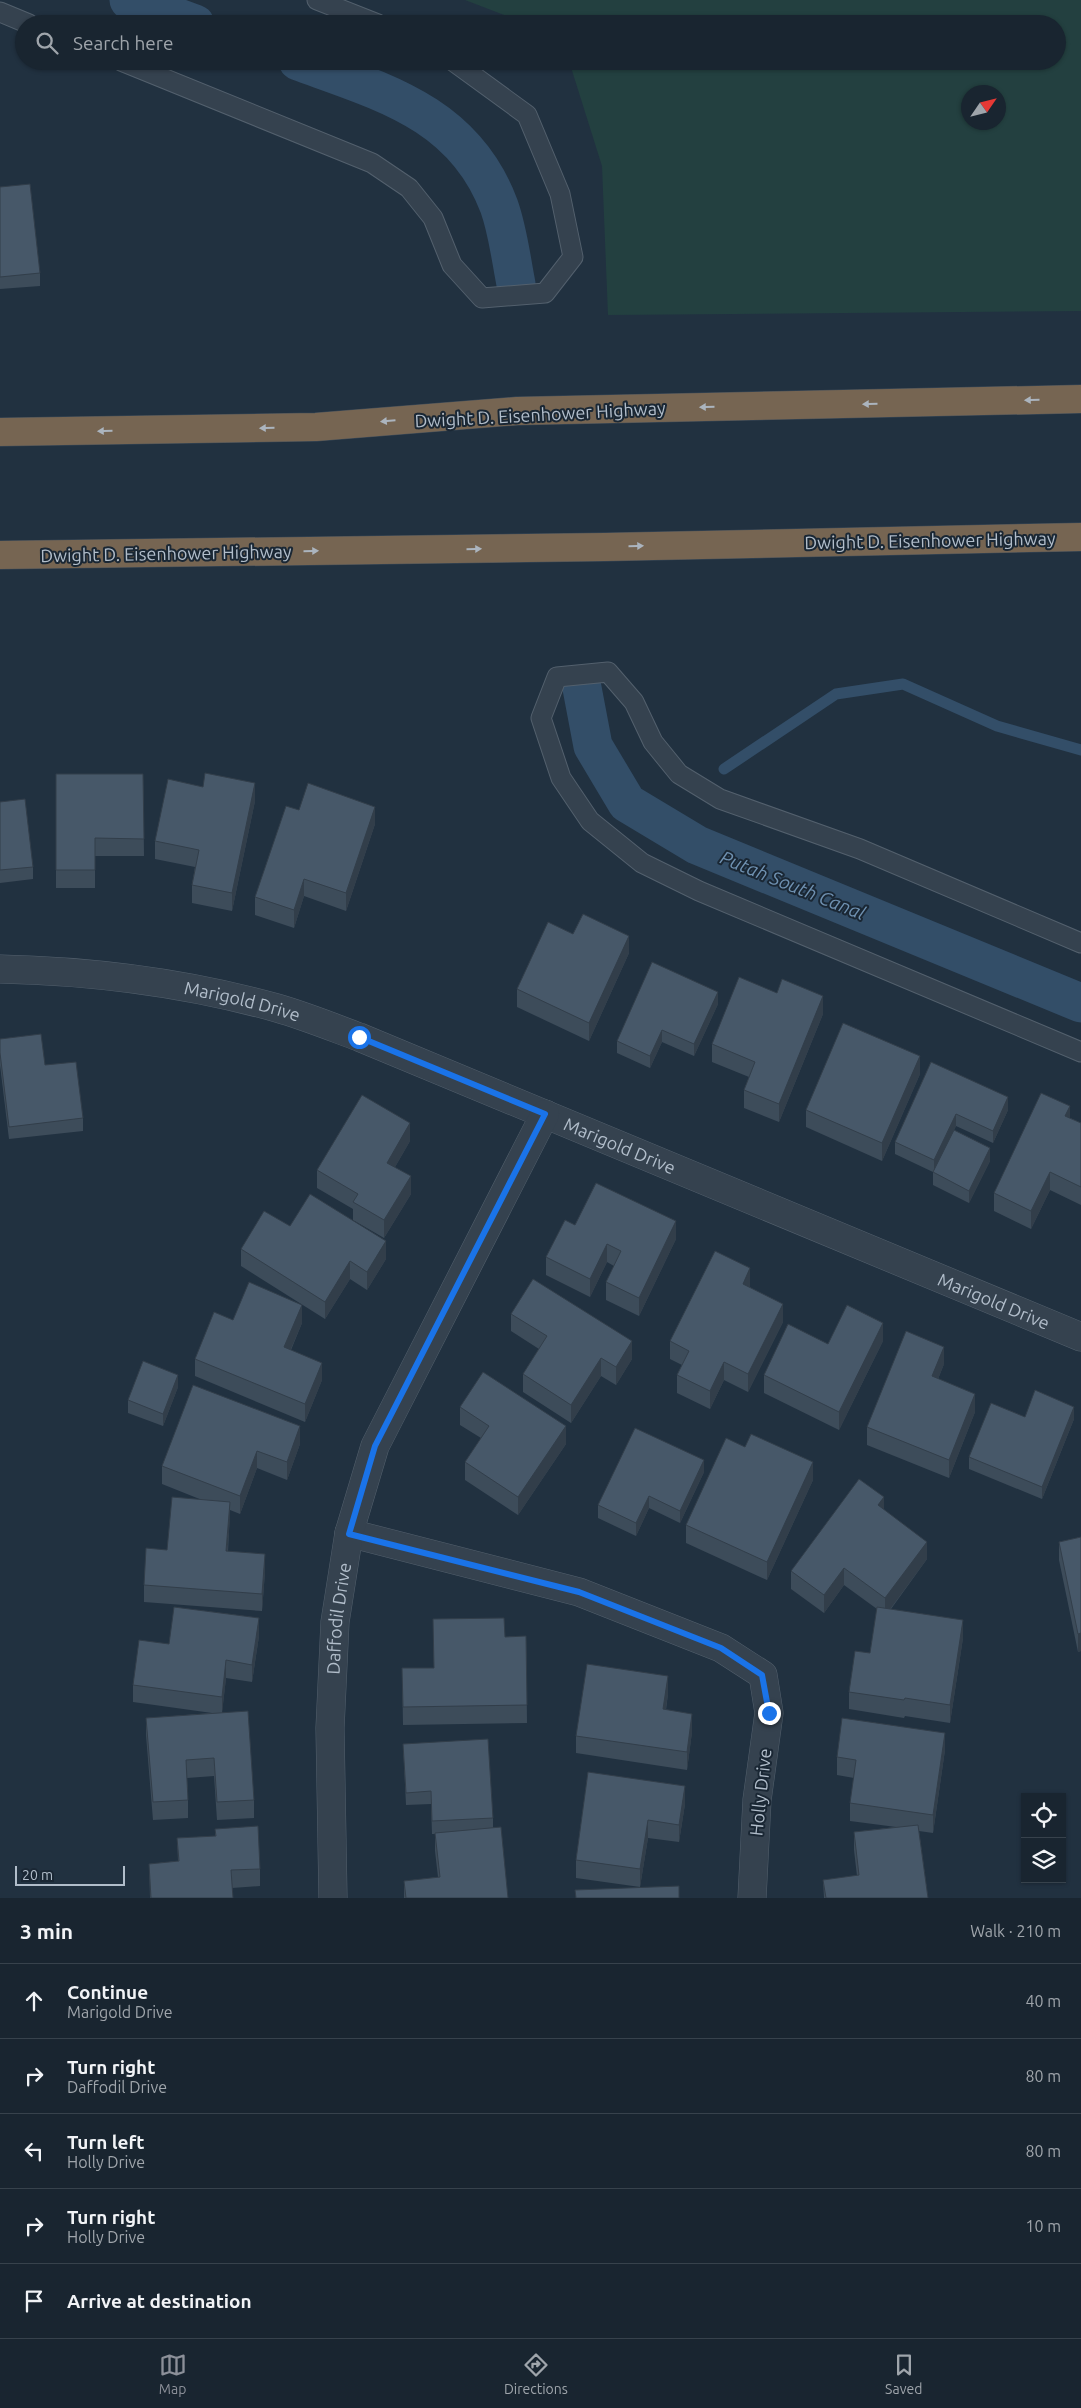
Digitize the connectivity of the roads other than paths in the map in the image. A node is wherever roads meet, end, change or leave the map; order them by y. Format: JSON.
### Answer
{"nodes":[{"id":1,"x":317,"y":0,"type":"edge"},
{"id":2,"x":0,"y":12,"type":"edge"},
{"id":3,"x":355,"y":15,"type":"edge"},
{"id":4,"x":15,"y":18,"type":"edge"},
{"id":5,"x":143,"y":70,"type":"edge"},
{"id":6,"x":466,"y":70,"type":"edge"},
{"id":7,"x":1081,"y":399,"type":"edge"},
{"id":8,"x":0,"y":432,"type":"edge"},
{"id":9,"x":1081,"y":537,"type":"edge"},
{"id":10,"x":0,"y":555,"type":"edge"},
{"id":11,"x":1081,"y":944,"type":"edge"},
{"id":12,"x":0,"y":969,"type":"edge"},
{"id":13,"x":1081,"y":1052,"type":"edge"},
{"id":14,"x":545,"y":1114,"type":"junction"},
{"id":15,"x":1081,"y":1337,"type":"edge"},
{"id":16,"x":349,"y":1534,"type":"junction"},
{"id":17,"x":333,"y":1898,"type":"edge"},
{"id":18,"x":752,"y":1898,"type":"edge"}],
"edges":[{"from":1,"to":3,"type":"lane"},
{"from":2,"to":4,"type":"lane"},
{"from":5,"to":6,"type":"lane"},
{"from":7,"to":8,"type":"highway","name":"Dwight D. Eisenhower Highway","one_way":true},
{"from":10,"to":9,"type":"highway","name":"Dwight D. Eisenhower Highway","one_way":true},
{"from":11,"to":13,"type":"lane"},
{"from":12,"to":14,"type":"street","name":"Marigold Drive"},
{"from":14,"to":15,"type":"street","name":"Marigold Drive"},
{"from":14,"to":16,"type":"street","name":"Daffodil Drive"},
{"from":16,"to":17,"type":"street","name":"Daffodil Drive"},
{"from":16,"to":18,"type":"street","name":"Holly Drive"}]}
